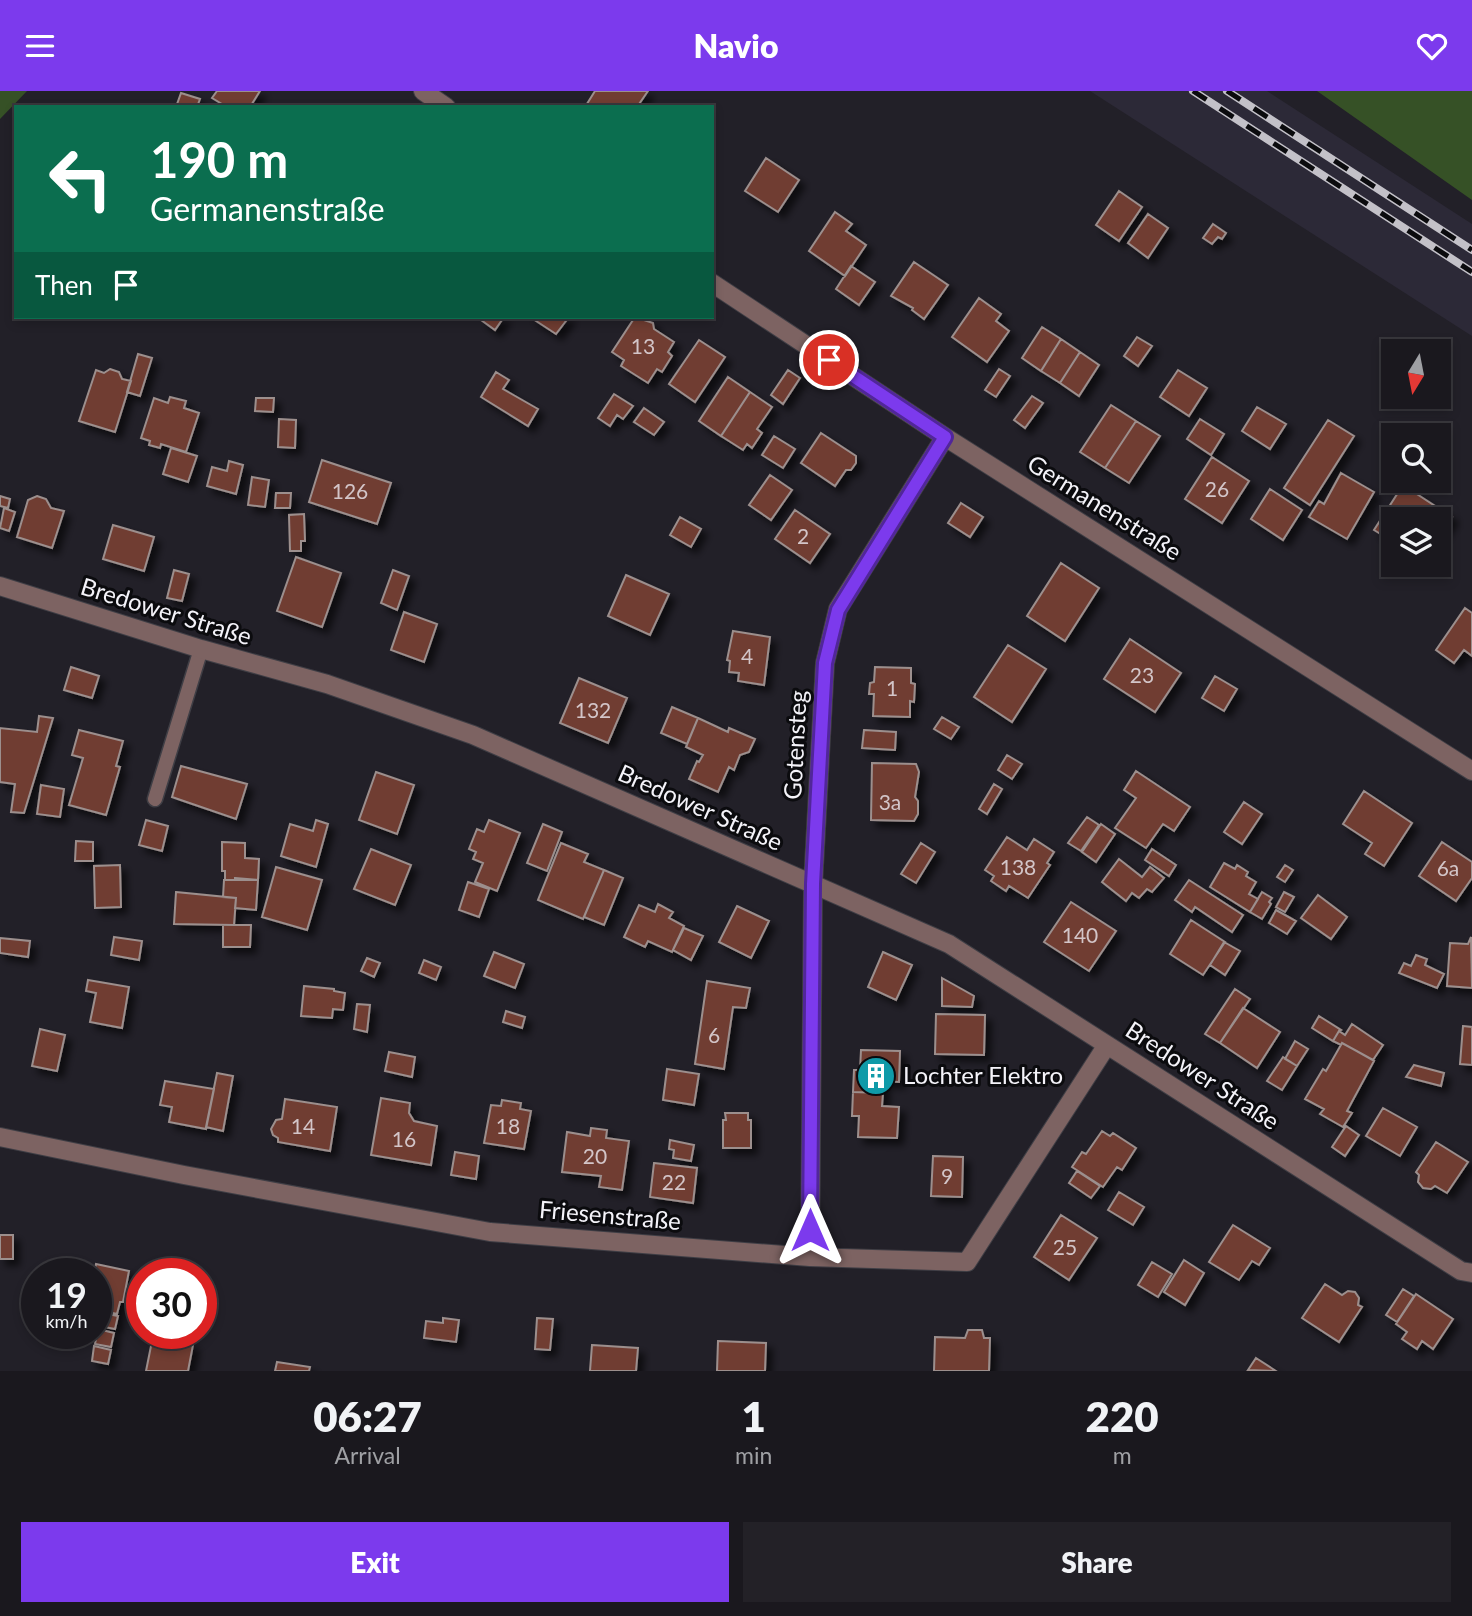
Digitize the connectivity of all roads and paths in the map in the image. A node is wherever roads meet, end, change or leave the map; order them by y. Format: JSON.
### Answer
{"nodes":[{"id":1,"x":423,"y":91,"type":"edge"},
{"id":2,"x":443,"y":105,"type":"edge"},
{"id":3,"x":714,"y":284,"type":"edge"},
{"id":4,"x":945,"y":437,"type":"junction"},
{"id":5,"x":0,"y":586,"type":"edge"},
{"id":6,"x":201,"y":649,"type":"junction"},
{"id":7,"x":1472,"y":771,"type":"edge"},
{"id":8,"x":155,"y":799,"type":"dead end"},
{"id":9,"x":813,"y":884,"type":"junction"},
{"id":10,"x":1107,"y":1045,"type":"junction"},
{"id":11,"x":0,"y":1137,"type":"edge"},
{"id":12,"x":810,"y":1257,"type":"junction"},
{"id":13,"x":1472,"y":1273,"type":"edge"}],
"edges":[{"from":1,"to":2,"type":"street"},
{"from":3,"to":4,"type":"street","name":"Germanenstraße"},
{"from":4,"to":7,"type":"street","name":"Germanenstraße"},
{"from":4,"to":9,"type":"street","name":"Gotensteg"},
{"from":5,"to":6,"type":"street","name":"Bredower Straße"},
{"from":6,"to":8,"type":"lane"},
{"from":6,"to":9,"type":"street","name":"Bredower Straße"},
{"from":9,"to":10,"type":"street","name":"Bredower Straße"},
{"from":9,"to":12,"type":"street","name":"Gotensteg"},
{"from":10,"to":12,"type":"street","name":"Friesenstraße"},
{"from":10,"to":13,"type":"street","name":"Bredower Straße"},
{"from":11,"to":12,"type":"street","name":"Friesenstraße"}]}
